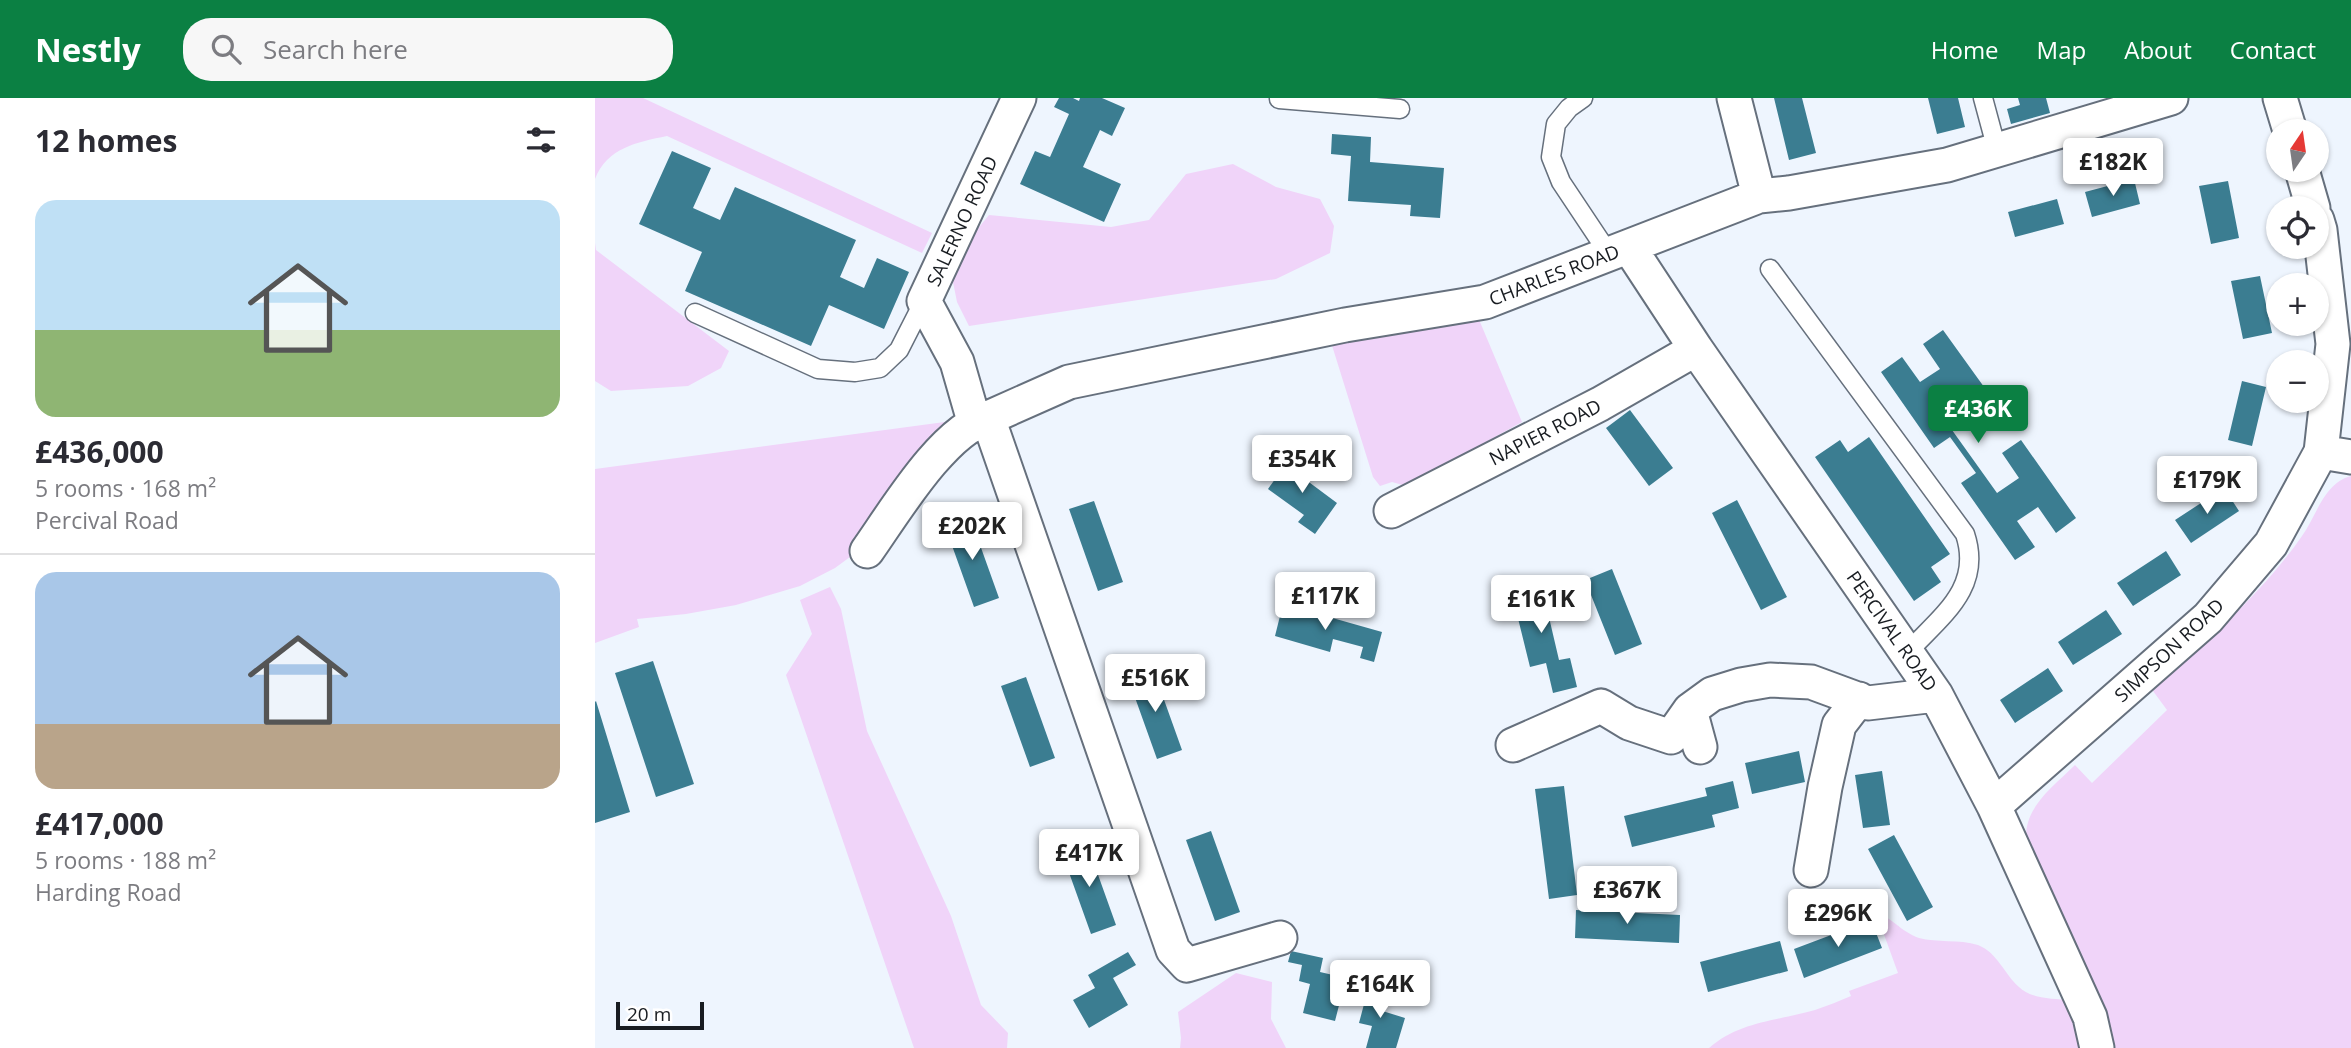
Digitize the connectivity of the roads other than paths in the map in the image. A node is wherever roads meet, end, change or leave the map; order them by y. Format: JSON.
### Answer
{"nodes":[{"id":1,"x":1019,"y":98,"type":"edge"},
{"id":2,"x":1271,"y":98,"type":"edge"},
{"id":3,"x":1280,"y":98,"type":"edge"},
{"id":4,"x":1583,"y":98,"type":"edge"},
{"id":5,"x":1734,"y":98,"type":"edge"},
{"id":6,"x":1983,"y":98,"type":"edge"},
{"id":7,"x":2171,"y":98,"type":"edge"},
{"id":8,"x":2280,"y":98,"type":"edge"},
{"id":9,"x":1400,"y":109,"type":"dead end"},
{"id":10,"x":2092,"y":109,"type":"edge"},
{"id":11,"x":2286,"y":119,"type":"edge"},
{"id":12,"x":1997,"y":150,"type":"junction"},
{"id":13,"x":1759,"y":196,"type":"junction"},
{"id":14,"x":1619,"y":251,"type":"junction"},
{"id":15,"x":2323,"y":259,"type":"edge"},
{"id":16,"x":1769,"y":269,"type":"dead end"},
{"id":17,"x":924,"y":302,"type":"junction"},
{"id":18,"x":695,"y":313,"type":"dead end"},
{"id":19,"x":1696,"y":349,"type":"junction"},
{"id":20,"x":981,"y":419,"type":"junction"},
{"id":21,"x":2336,"y":455,"type":"edge"},
{"id":22,"x":1391,"y":511,"type":"dead end"},
{"id":23,"x":867,"y":551,"type":"dead end"},
{"id":24,"x":1907,"y":653,"type":"junction"},
{"id":25,"x":1936,"y":695,"type":"junction"},
{"id":26,"x":1859,"y":699,"type":"junction"},
{"id":27,"x":1690,"y":710,"type":"junction"},
{"id":28,"x":1513,"y":745,"type":"dead end"},
{"id":29,"x":1700,"y":747,"type":"dead end"},
{"id":30,"x":1994,"y":806,"type":"junction"},
{"id":31,"x":1811,"y":870,"type":"dead end"},
{"id":32,"x":1280,"y":938,"type":"dead end"},
{"id":33,"x":2097,"y":1048,"type":"edge"}],
"edges":[{"from":1,"to":17,"type":"street","name":"SALERNO ROAD"},
{"from":2,"to":3,"type":"lane"},
{"from":3,"to":9,"type":"lane"},
{"from":4,"to":14,"type":"lane"},
{"from":5,"to":13,"type":"street"},
{"from":6,"to":12,"type":"lane"},
{"from":7,"to":10,"type":"street","name":"CHARLES ROAD"},
{"from":8,"to":11,"type":"street"},
{"from":10,"to":12,"type":"street","name":"CHARLES ROAD"},
{"from":12,"to":13,"type":"street","name":"CHARLES ROAD"},
{"from":13,"to":14,"type":"street","name":"CHARLES ROAD"},
{"from":14,"to":19,"type":"street","name":"PERCIVAL ROAD"},
{"from":14,"to":20,"type":"street","name":"CHARLES ROAD"},
{"from":15,"to":21,"type":"street","name":"SIMPSON ROAD"},
{"from":16,"to":24,"type":"lane"},
{"from":17,"to":18,"type":"lane"},
{"from":17,"to":20,"type":"street","name":"SALERNO ROAD"},
{"from":19,"to":22,"type":"street","name":"NAPIER ROAD"},
{"from":19,"to":24,"type":"street","name":"PERCIVAL ROAD"},
{"from":20,"to":23,"type":"street","name":"CHARLES ROAD"},
{"from":20,"to":32,"type":"street","name":"SALERNO ROAD"},
{"from":21,"to":30,"type":"street","name":"SIMPSON ROAD"},
{"from":24,"to":25,"type":"street","name":"PERCIVAL ROAD"},
{"from":25,"to":26,"type":"street"},
{"from":25,"to":30,"type":"street","name":"PERCIVAL ROAD"},
{"from":26,"to":27,"type":"street"},
{"from":26,"to":31,"type":"street"},
{"from":27,"to":28,"type":"street"},
{"from":27,"to":29,"type":"street"},
{"from":30,"to":33,"type":"street","name":"PERCIVAL ROAD"}]}
